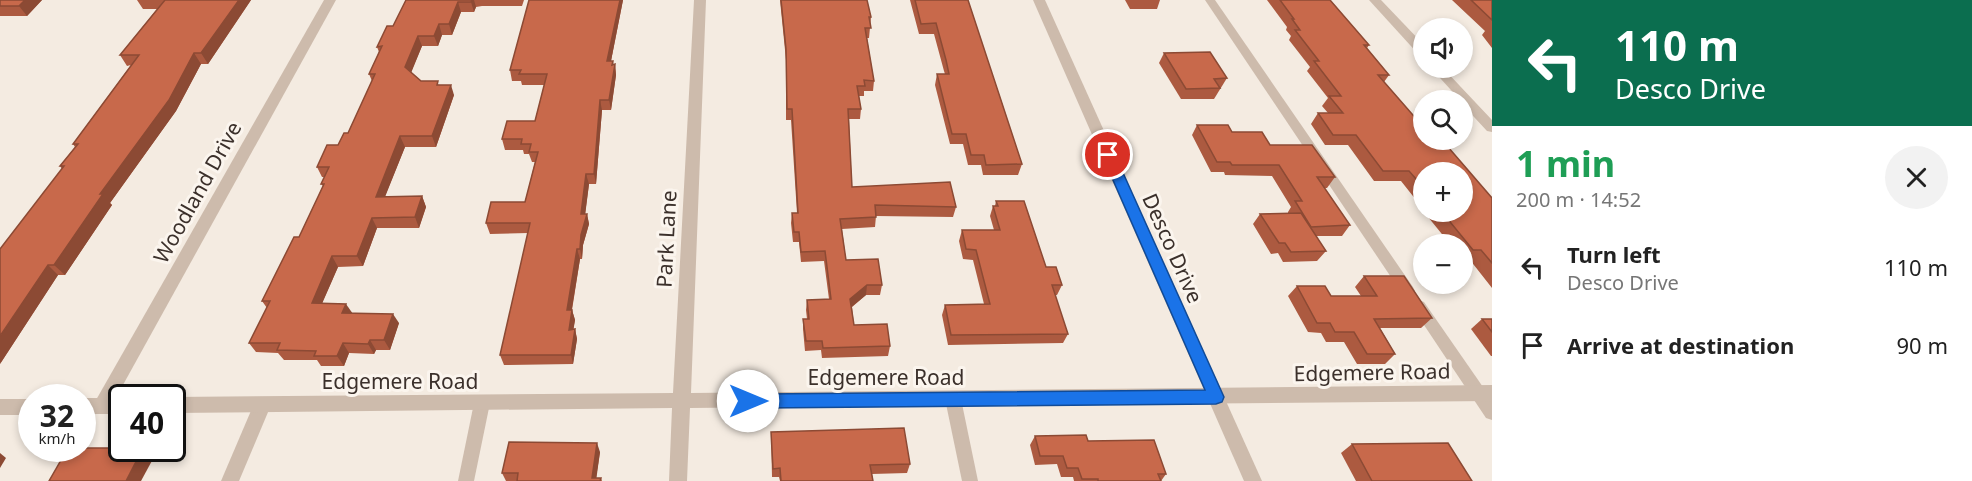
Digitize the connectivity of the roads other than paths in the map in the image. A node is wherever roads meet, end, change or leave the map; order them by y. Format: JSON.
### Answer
{"nodes":[{"id":1,"x":330,"y":0,"type":"edge"},
{"id":2,"x":700,"y":0,"type":"edge"},
{"id":3,"x":1039,"y":0,"type":"edge"},
{"id":4,"x":1210,"y":0,"type":"edge"},
{"id":5,"x":1375,"y":0,"type":"edge"},
{"id":6,"x":1413,"y":41,"type":"edge"},
{"id":7,"x":1446,"y":78,"type":"edge"},
{"id":8,"x":1492,"y":128,"type":"edge"},
{"id":9,"x":1485,"y":393,"type":"edge"},
{"id":10,"x":1216,"y":397,"type":"junction"},
{"id":11,"x":953,"y":399,"type":"junction"},
{"id":12,"x":680,"y":401,"type":"junction"},
{"id":13,"x":483,"y":403,"type":"junction"},
{"id":14,"x":186,"y":405,"type":"edge"},
{"id":15,"x":262,"y":405,"type":"junction"},
{"id":16,"x":96,"y":406,"type":"edge"},
{"id":17,"x":102,"y":406,"type":"junction"},
{"id":18,"x":108,"y":406,"type":"edge"},
{"id":19,"x":0,"y":407,"type":"edge"},
{"id":20,"x":18,"y":407,"type":"edge"},
{"id":21,"x":1492,"y":413,"type":"edge"},
{"id":22,"x":230,"y":481,"type":"edge"},
{"id":23,"x":466,"y":481,"type":"edge"},
{"id":24,"x":678,"y":481,"type":"edge"},
{"id":25,"x":970,"y":481,"type":"edge"},
{"id":26,"x":1253,"y":481,"type":"edge"}],
"edges":[{"from":1,"to":17,"type":"street","name":"Woodland Drive"},
{"from":2,"to":12,"type":"street","name":"Park Lane"},
{"from":3,"to":10,"type":"street","name":"Desco Drive"},
{"from":4,"to":9,"type":"lane"},
{"from":5,"to":6,"type":"street"},
{"from":7,"to":8,"type":"street"},
{"from":9,"to":10,"type":"street","name":"Edgemere Road"},
{"from":9,"to":21,"type":"lane"},
{"from":10,"to":11,"type":"street","name":"Edgemere Road"},
{"from":10,"to":26,"type":"street","name":"Desco Drive"},
{"from":11,"to":12,"type":"street","name":"Edgemere Road"},
{"from":11,"to":25,"type":"lane"},
{"from":12,"to":13,"type":"street","name":"Edgemere Road"},
{"from":12,"to":24,"type":"street","name":"Park Lane"},
{"from":13,"to":15,"type":"street","name":"Edgemere Road"},
{"from":13,"to":23,"type":"lane"},
{"from":14,"to":15,"type":"street","name":"Edgemere Road"},
{"from":15,"to":22,"type":"street"},
{"from":16,"to":17,"type":"street"},
{"from":17,"to":18,"type":"street"},
{"from":19,"to":20,"type":"street"}]}
